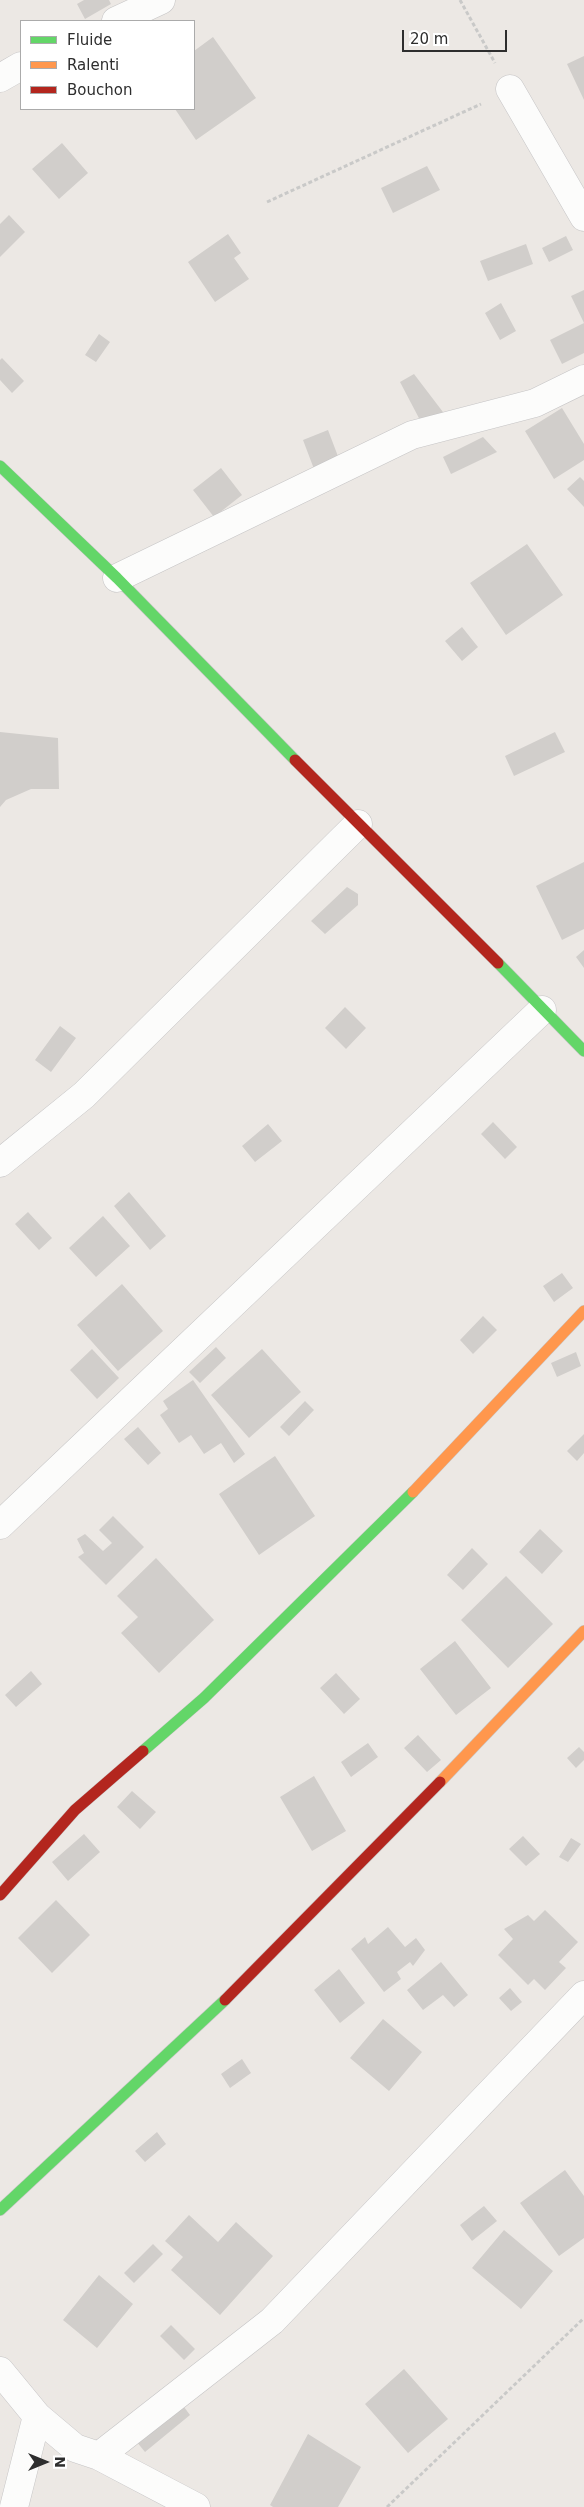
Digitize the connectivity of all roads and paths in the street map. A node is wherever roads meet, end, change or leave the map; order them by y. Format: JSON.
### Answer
{"nodes":[{"id":1,"x":161,"y":0,"type":"edge"},
{"id":2,"x":460,"y":0,"type":"edge"},
{"id":3,"x":118,"y":20,"type":"edge"},
{"id":4,"x":20,"y":67,"type":"edge"},
{"id":5,"x":0,"y":78,"type":"edge"},
{"id":6,"x":510,"y":89,"type":"junction"},
{"id":7,"x":266,"y":202,"type":"dead end"},
{"id":8,"x":584,"y":217,"type":"edge"},
{"id":9,"x":584,"y":379,"type":"edge"},
{"id":10,"x":0,"y":466,"type":"edge"},
{"id":11,"x":117,"y":578,"type":"junction"},
{"id":12,"x":358,"y":824,"type":"junction"},
{"id":13,"x":542,"y":1010,"type":"junction"},
{"id":14,"x":584,"y":1051,"type":"edge"},
{"id":15,"x":0,"y":1163,"type":"edge"},
{"id":16,"x":584,"y":1311,"type":"edge"},
{"id":17,"x":0,"y":1524,"type":"edge"},
{"id":18,"x":584,"y":1631,"type":"edge"},
{"id":19,"x":0,"y":1895,"type":"edge"},
{"id":20,"x":584,"y":1995,"type":"edge"},
{"id":21,"x":0,"y":2210,"type":"edge"},
{"id":22,"x":584,"y":2318,"type":"edge"},
{"id":23,"x":0,"y":2371,"type":"edge"},
{"id":24,"x":37,"y":2416,"type":"junction"},
{"id":25,"x":99,"y":2456,"type":"junction"},
{"id":26,"x":14,"y":2507,"type":"edge"},
{"id":27,"x":196,"y":2507,"type":"edge"},
{"id":28,"x":387,"y":2507,"type":"edge"}],
"edges":[{"from":1,"to":3,"type":"street"},
{"from":2,"to":6,"type":"path"},
{"from":4,"to":5,"type":"street"},
{"from":6,"to":7,"type":"path"},
{"from":6,"to":8,"type":"street"},
{"from":9,"to":11,"type":"street"},
{"from":10,"to":11,"type":"street"},
{"from":11,"to":12,"type":"street"},
{"from":12,"to":13,"type":"street"},
{"from":12,"to":15,"type":"street"},
{"from":13,"to":14,"type":"street"},
{"from":13,"to":17,"type":"street"},
{"from":16,"to":19,"type":"street"},
{"from":18,"to":21,"type":"street"},
{"from":20,"to":25,"type":"street"},
{"from":22,"to":28,"type":"path"},
{"from":23,"to":24,"type":"street"},
{"from":24,"to":25,"type":"street"},
{"from":24,"to":26,"type":"street"},
{"from":25,"to":27,"type":"street"}]}
